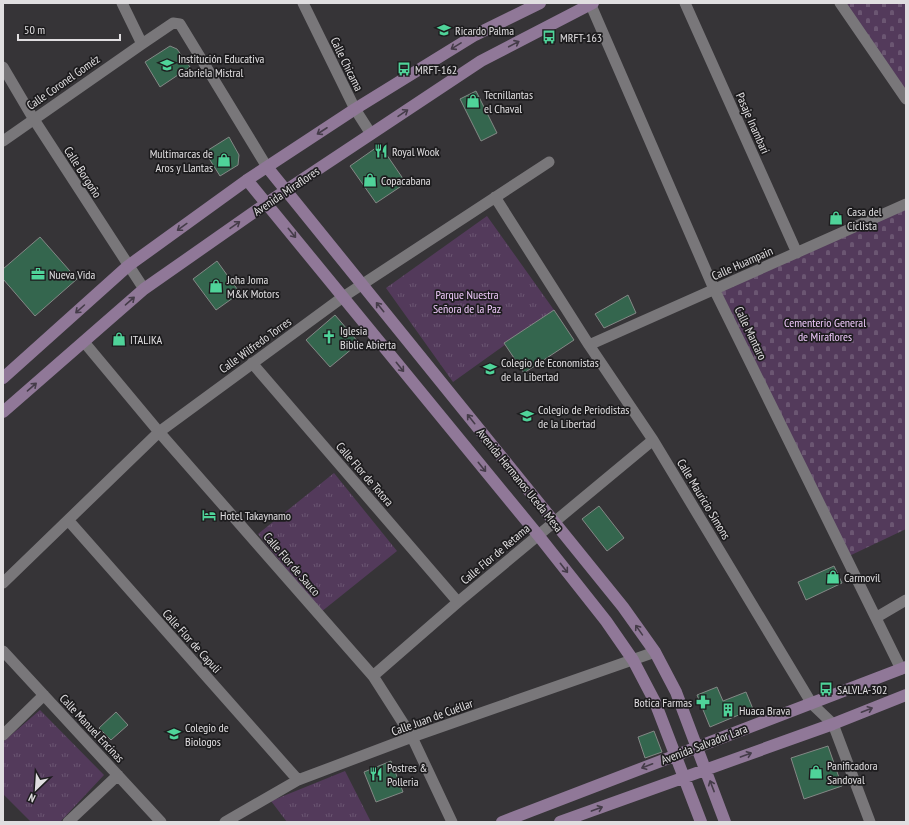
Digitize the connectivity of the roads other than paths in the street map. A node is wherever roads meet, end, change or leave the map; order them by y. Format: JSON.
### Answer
{"nodes":[{"id":1,"x":122,"y":3,"type":"edge"},
{"id":2,"x":303,"y":3,"type":"edge"},
{"id":3,"x":540,"y":3,"type":"edge"},
{"id":4,"x":591,"y":3,"type":"edge"},
{"id":5,"x":685,"y":3,"type":"edge"},
{"id":6,"x":840,"y":3,"type":"edge"},
{"id":7,"x":142,"y":44,"type":"junction"},
{"id":8,"x":3,"y":67,"type":"edge"},
{"id":9,"x":906,"y":99,"type":"edge"},
{"id":10,"x":354,"y":109,"type":"junction"},
{"id":11,"x":33,"y":118,"type":"junction"},
{"id":12,"x":371,"y":134,"type":"junction"},
{"id":13,"x":3,"y":141,"type":"edge"},
{"id":14,"x":549,"y":162,"type":"dead end"},
{"id":15,"x":266,"y":168,"type":"junction"},
{"id":16,"x":247,"y":180,"type":"junction"},
{"id":17,"x":286,"y":191,"type":"junction"},
{"id":18,"x":496,"y":197,"type":"junction"},
{"id":19,"x":267,"y":203,"type":"junction"},
{"id":20,"x":906,"y":204,"type":"edge"},
{"id":21,"x":797,"y":253,"type":"junction"},
{"id":22,"x":128,"y":266,"type":"junction"},
{"id":23,"x":362,"y":284,"type":"junction"},
{"id":24,"x":144,"y":289,"type":"junction"},
{"id":25,"x":714,"y":289,"type":"junction"},
{"id":26,"x":343,"y":297,"type":"junction"},
{"id":27,"x":84,"y":342,"type":"junction"},
{"id":28,"x":589,"y":345,"type":"junction"},
{"id":29,"x":252,"y":363,"type":"junction"},
{"id":30,"x":3,"y":378,"type":"edge"},
{"id":31,"x":3,"y":412,"type":"edge"},
{"id":32,"x":159,"y":432,"type":"junction"},
{"id":33,"x":653,"y":440,"type":"junction"},
{"id":34,"x":68,"y":520,"type":"junction"},
{"id":35,"x":555,"y":522,"type":"junction"},
{"id":36,"x":538,"y":535,"type":"junction"},
{"id":37,"x":3,"y":583,"type":"edge"},
{"id":38,"x":906,"y":600,"type":"edge"},
{"id":39,"x":458,"y":602,"type":"junction"},
{"id":40,"x":877,"y":617,"type":"junction"},
{"id":41,"x":3,"y":651,"type":"edge"},
{"id":42,"x":655,"y":652,"type":"junction"},
{"id":43,"x":633,"y":660,"type":"junction"},
{"id":44,"x":904,"y":668,"type":"edge"},
{"id":45,"x":373,"y":676,"type":"junction"},
{"id":46,"x":44,"y":695,"type":"junction"},
{"id":47,"x":906,"y":695,"type":"edge"},
{"id":48,"x":812,"y":704,"type":"junction"},
{"id":49,"x":832,"y":724,"type":"junction"},
{"id":50,"x":3,"y":735,"type":"edge"},
{"id":51,"x":412,"y":738,"type":"junction"},
{"id":52,"x":696,"y":747,"type":"junction"},
{"id":53,"x":675,"y":755,"type":"junction"},
{"id":54,"x":706,"y":770,"type":"junction"},
{"id":55,"x":118,"y":775,"type":"junction"},
{"id":56,"x":684,"y":778,"type":"junction"},
{"id":57,"x":298,"y":780,"type":"junction"},
{"id":58,"x":508,"y":821,"type":"edge"},
{"id":59,"x":68,"y":822,"type":"edge"},
{"id":60,"x":161,"y":822,"type":"edge"},
{"id":61,"x":225,"y":822,"type":"edge"},
{"id":62,"x":452,"y":822,"type":"edge"},
{"id":63,"x":560,"y":822,"type":"edge"},
{"id":64,"x":701,"y":822,"type":"edge"},
{"id":65,"x":725,"y":822,"type":"edge"},
{"id":66,"x":870,"y":822,"type":"edge"}],
"edges":[{"from":1,"to":7,"type":"street"},
{"from":2,"to":10,"type":"street","name":"Calle Chicama"},
{"from":3,"to":10,"type":"street","one_way":true},
{"from":12,"to":4,"type":"street","name":"Avenida Miraflores","one_way":true},
{"from":4,"to":25,"type":"street","name":"Calle Mantaro"},
{"from":5,"to":21,"type":"street","name":"Pasaje Inambari"},
{"from":6,"to":9,"type":"street"},
{"from":7,"to":11,"type":"street","name":"Calle Coronel Goméz"},
{"from":7,"to":15,"type":"street","name":"Calle Coronel Goméz"},
{"from":8,"to":11,"type":"street","name":"Calle Borgoño"},
{"from":10,"to":12,"type":"street","name":"Calle Chicama"},
{"from":10,"to":15,"type":"street","one_way":true},
{"from":11,"to":13,"type":"street","name":"Calle Coronel Goméz"},
{"from":11,"to":22,"type":"street","name":"Calle Borgoño"},
{"from":12,"to":17,"type":"street","name":"Avenida Miraflores"},
{"from":14,"to":18,"type":"street","name":"Calle Wilfredo Torres"},
{"from":15,"to":16,"type":"street"},
{"from":15,"to":17,"type":"street","name":"Avenida Hermanos Uceda Mesa"},
{"from":16,"to":19,"type":"street","name":"Avenida Hermanos Uceda Mesa"},
{"from":16,"to":22,"type":"street","one_way":true},
{"from":17,"to":19,"type":"street","name":"Avenida Miraflores"},
{"from":17,"to":23,"type":"street","name":"Avenida Hermanos Uceda Mesa"},
{"from":18,"to":23,"type":"street","name":"Calle Wilfredo Torres"},
{"from":18,"to":28,"type":"street","name":"Calle Mauricio Simons"},
{"from":24,"to":19,"type":"street","name":"Avenida Miraflores","one_way":true},
{"from":19,"to":26,"type":"street","name":"Avenida Hermanos Uceda Mesa","one_way":true},
{"from":20,"to":21,"type":"street","name":"Calle Huampain"},
{"from":21,"to":25,"type":"street","name":"Calle Huampain"},
{"from":22,"to":24,"type":"street","name":"Calle Borgoño"},
{"from":22,"to":30,"type":"street","one_way":true},
{"from":23,"to":26,"type":"street","name":"Calle Wilfredo Torres"},
{"from":35,"to":23,"type":"street","name":"Avenida Hermanos Uceda Mesa","one_way":true},
{"from":27,"to":24,"type":"street","name":"Avenida Miraflores","one_way":true},
{"from":25,"to":28,"type":"street","name":"Calle Huampain"},
{"from":25,"to":40,"type":"street","name":"Calle Mantaro"},
{"from":26,"to":29,"type":"street","name":"Calle Wilfredo Torres"},
{"from":26,"to":36,"type":"street","name":"Avenida Hermanos Uceda Mesa","one_way":true},
{"from":31,"to":27,"type":"street","name":"Avenida Miraflores","one_way":true},
{"from":27,"to":32,"type":"street","name":"Calle Flor de Sauco"},
{"from":28,"to":33,"type":"street","name":"Calle Mauricio Simons"},
{"from":29,"to":32,"type":"street","name":"Calle Wilfredo Torres"},
{"from":29,"to":39,"type":"street","name":"Calle Flor de Totora"},
{"from":32,"to":34,"type":"street","name":"Calle Wilfredo Torres"},
{"from":32,"to":45,"type":"street","name":"Calle Flor de Sauco"},
{"from":33,"to":35,"type":"street","name":"Calle Flor de Retama"},
{"from":33,"to":48,"type":"street","name":"Calle Mauricio Simons"},
{"from":34,"to":37,"type":"street","name":"Calle Wilfredo Torres"},
{"from":34,"to":57,"type":"street","name":"Calle Flor de Capuli"},
{"from":35,"to":36,"type":"street","name":"Calle Flor de Retama"},
{"from":42,"to":35,"type":"street","name":"Avenida Hermanos Uceda Mesa","one_way":true},
{"from":36,"to":39,"type":"street","name":"Calle Flor de Retama"},
{"from":36,"to":43,"type":"street","name":"Avenida Hermanos Uceda Mesa","one_way":true},
{"from":38,"to":40,"type":"street"},
{"from":39,"to":45,"type":"street","name":"Calle Flor de Retama"},
{"from":40,"to":44,"type":"street","name":"Calle Mantaro"},
{"from":41,"to":46,"type":"street","name":"Calle Manuel Encinas"},
{"from":42,"to":43,"type":"street","name":"Calle Juan de Cuéllar"},
{"from":42,"to":52,"type":"street","name":"Avenida Hermanos Uceda Mesa"},
{"from":43,"to":51,"type":"street","name":"Calle Juan de Cuéllar"},
{"from":43,"to":53,"type":"street","name":"Avenida Hermanos Uceda Mesa"},
{"from":44,"to":48,"type":"street","name":"Avenida Salvador Lara"},
{"from":45,"to":51,"type":"street","name":"Calle Flor de Sauco"},
{"from":46,"to":50,"type":"street"},
{"from":46,"to":55,"type":"street","name":"Calle Manuel Encinas"},
{"from":49,"to":47,"type":"street","name":"Avenida Salvador Lara","one_way":true},
{"from":48,"to":49,"type":"street","name":"Calle Mauricio Simons"},
{"from":48,"to":52,"type":"street","name":"Avenida Salvador Lara"},
{"from":54,"to":49,"type":"street","name":"Avenida Salvador Lara","one_way":true},
{"from":49,"to":66,"type":"street","name":"Calle Mauricio Simons"},
{"from":51,"to":57,"type":"street","name":"Calle Juan de Cuéllar"},
{"from":51,"to":62,"type":"street","name":"Calle Flor de Sauco"},
{"from":52,"to":53,"type":"street","name":"Avenida Salvador Lara"},
{"from":52,"to":54,"type":"street","name":"Avenida Hermanos Uceda Mesa"},
{"from":53,"to":56,"type":"street","name":"Avenida Hermanos Uceda Mesa"},
{"from":53,"to":58,"type":"street","name":"Avenida Salvador Lara","one_way":true},
{"from":54,"to":56,"type":"street","name":"Avenida Salvador Lara"},
{"from":65,"to":54,"type":"street","name":"Avenida Hermanos Uceda Mesa","one_way":true},
{"from":55,"to":59,"type":"street"},
{"from":55,"to":60,"type":"street","name":"Calle Manuel Encinas"},
{"from":63,"to":56,"type":"street","name":"Avenida Salvador Lara","one_way":true},
{"from":56,"to":64,"type":"street","name":"Avenida Hermanos Uceda Mesa"},
{"from":57,"to":61,"type":"street","name":"Calle Juan de Cuéllar"}]}
